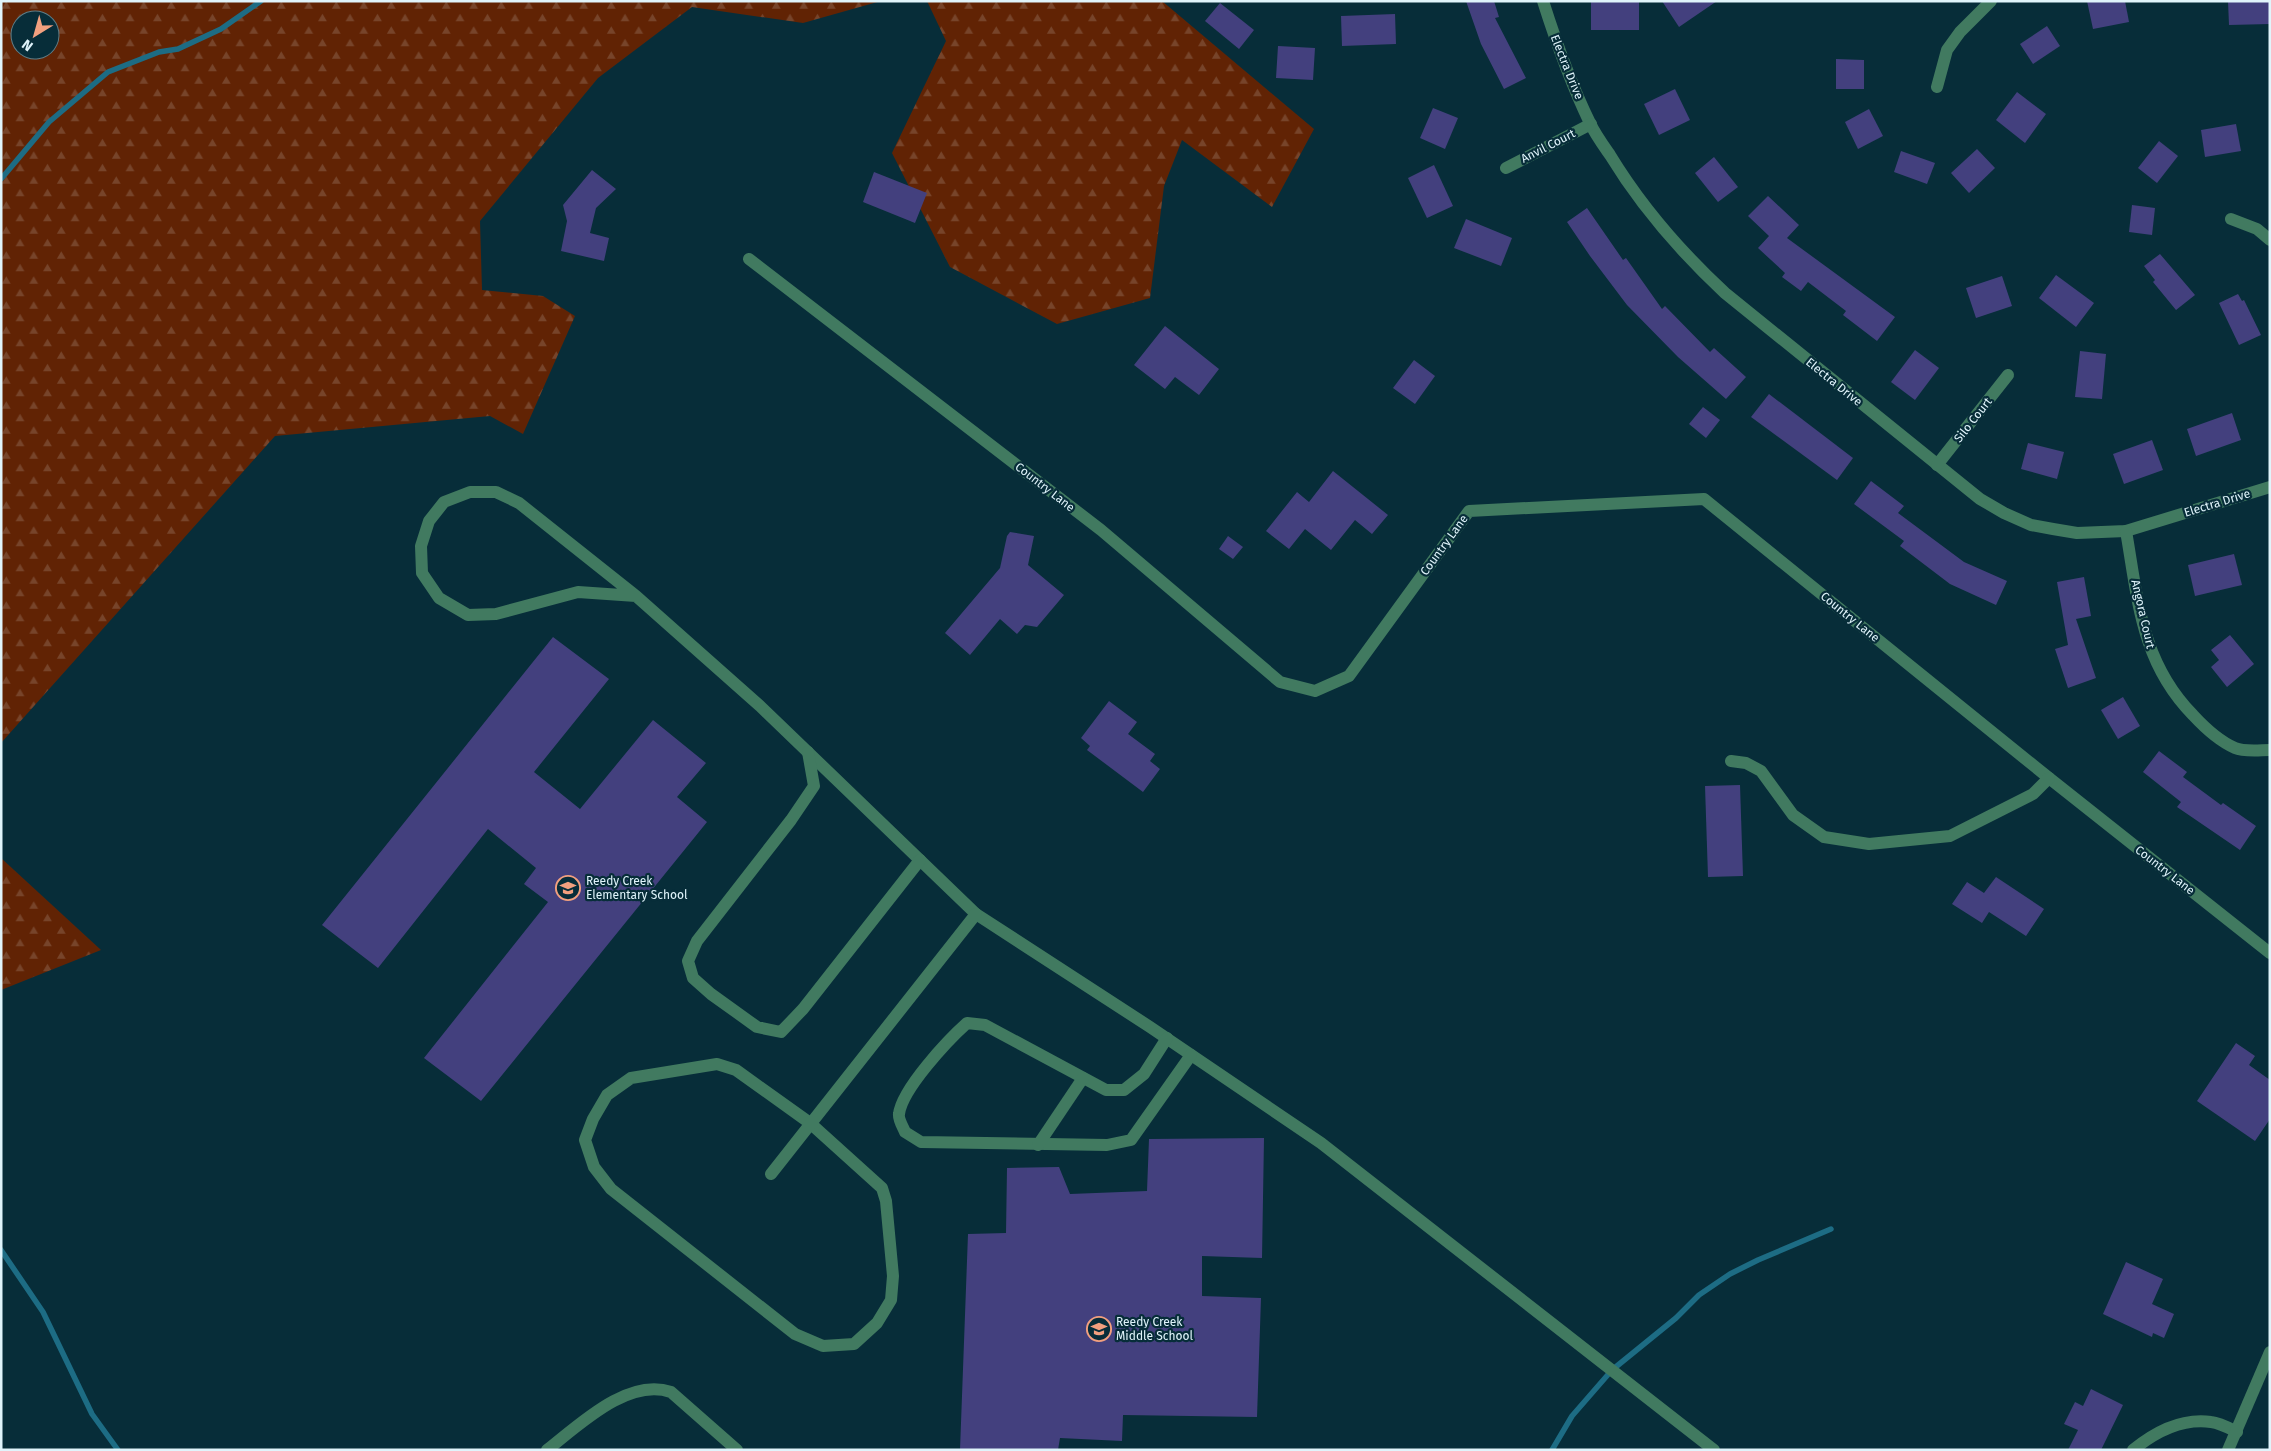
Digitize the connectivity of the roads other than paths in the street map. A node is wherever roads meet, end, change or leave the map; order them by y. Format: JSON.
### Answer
{"nodes":[{"id":1,"x":1543,"y":1,"type":"edge"},
{"id":2,"x":1991,"y":1,"type":"edge"},
{"id":3,"x":1937,"y":87,"type":"dead end"},
{"id":4,"x":1590,"y":124,"type":"junction"},
{"id":5,"x":1506,"y":168,"type":"dead end"},
{"id":6,"x":2231,"y":219,"type":"dead end"},
{"id":7,"x":2270,"y":240,"type":"edge"},
{"id":8,"x":750,"y":259,"type":"dead end"},
{"id":9,"x":2008,"y":375,"type":"dead end"},
{"id":10,"x":1937,"y":465,"type":"junction"},
{"id":11,"x":2270,"y":487,"type":"edge"},
{"id":12,"x":2126,"y":531,"type":"junction"},
{"id":13,"x":636,"y":596,"type":"junction"},
{"id":14,"x":2270,"y":750,"type":"edge"},
{"id":15,"x":808,"y":752,"type":"junction"},
{"id":16,"x":1731,"y":760,"type":"dead end"},
{"id":17,"x":2049,"y":778,"type":"junction"},
{"id":18,"x":920,"y":860,"type":"junction"},
{"id":19,"x":976,"y":914,"type":"junction"},
{"id":20,"x":2270,"y":952,"type":"edge"},
{"id":21,"x":1167,"y":1038,"type":"junction"},
{"id":22,"x":1191,"y":1055,"type":"junction"},
{"id":23,"x":1083,"y":1078,"type":"junction"},
{"id":24,"x":810,"y":1123,"type":"junction"},
{"id":25,"x":1038,"y":1145,"type":"junction"},
{"id":26,"x":771,"y":1174,"type":"dead end"},
{"id":27,"x":2270,"y":1352,"type":"edge"},
{"id":28,"x":2237,"y":1432,"type":"junction"},
{"id":29,"x":547,"y":1450,"type":"edge"},
{"id":30,"x":737,"y":1450,"type":"edge"},
{"id":31,"x":1714,"y":1450,"type":"edge"},
{"id":32,"x":2133,"y":1450,"type":"edge"},
{"id":33,"x":2228,"y":1450,"type":"edge"}],
"edges":[{"from":1,"to":4,"type":"street","name":"Electra Drive"},
{"from":2,"to":3,"type":"street"},
{"from":4,"to":5,"type":"street","name":"Anvil Court"},
{"from":4,"to":10,"type":"street","name":"Electra Drive"},
{"from":6,"to":7,"type":"street"},
{"from":8,"to":17,"type":"street","name":"Country Lane"},
{"from":9,"to":10,"type":"street","name":"Silo Court"},
{"from":10,"to":12,"type":"street","name":"Electra Drive"},
{"from":11,"to":12,"type":"street","name":"Electra Drive"},
{"from":12,"to":14,"type":"street","name":"Angora Court"},
{"from":13,"to":13,"type":"street"},
{"from":13,"to":15,"type":"street"},
{"from":15,"to":18,"type":"street"},
{"from":15,"to":18,"type":"street"},
{"from":16,"to":17,"type":"street"},
{"from":17,"to":20,"type":"street","name":"Country Lane"},
{"from":18,"to":19,"type":"street"},
{"from":19,"to":21,"type":"street"},
{"from":19,"to":24,"type":"street"},
{"from":21,"to":22,"type":"street"},
{"from":21,"to":23,"type":"street"},
{"from":22,"to":25,"type":"street"},
{"from":22,"to":31,"type":"street"},
{"from":23,"to":25,"type":"street"},
{"from":23,"to":25,"type":"street"},
{"from":24,"to":24,"type":"street"},
{"from":24,"to":26,"type":"street"},
{"from":27,"to":28,"type":"street"},
{"from":28,"to":32,"type":"street"},
{"from":28,"to":33,"type":"street"},
{"from":29,"to":30,"type":"street"}]}
